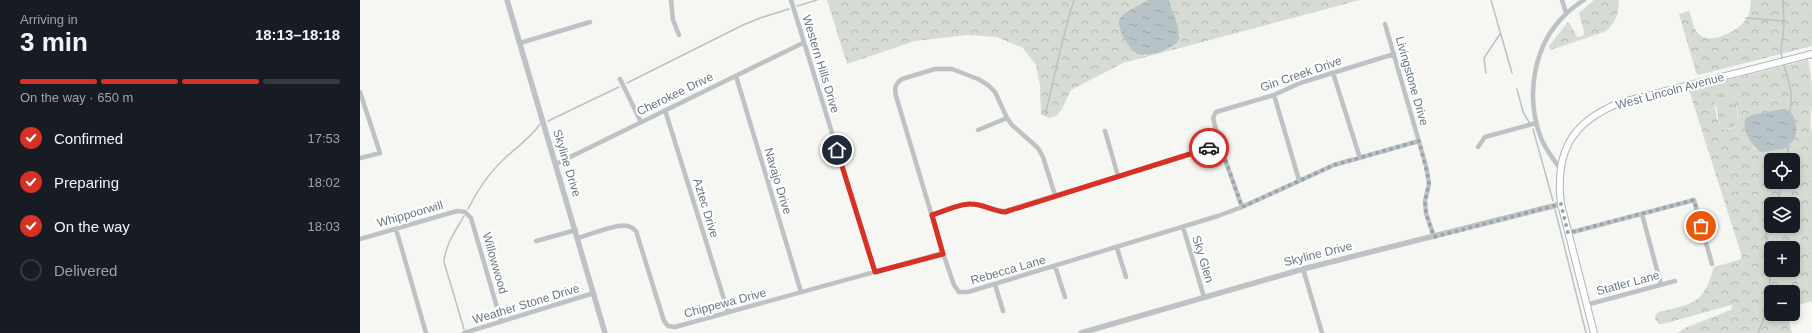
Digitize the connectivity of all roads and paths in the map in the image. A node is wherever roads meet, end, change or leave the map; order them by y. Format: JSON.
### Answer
{"nodes":[{"id":1,"x":507,"y":0,"type":"edge"},
{"id":2,"x":671,"y":0,"type":"edge"},
{"id":3,"x":791,"y":0,"type":"edge"},
{"id":4,"x":1562,"y":0,"type":"edge"},
{"id":5,"x":1584,"y":0,"type":"edge"},
{"id":6,"x":1566,"y":13,"type":"junction"},
{"id":7,"x":590,"y":22,"type":"dead end"},
{"id":8,"x":1385,"y":24,"type":"dead end"},
{"id":9,"x":679,"y":36,"type":"dead end"},
{"id":10,"x":520,"y":43,"type":"junction"},
{"id":11,"x":803,"y":43,"type":"junction"},
{"id":12,"x":1394,"y":54,"type":"junction"},
{"id":13,"x":1812,"y":54,"type":"edge"},
{"id":14,"x":1333,"y":73,"type":"junction"},
{"id":15,"x":736,"y":76,"type":"junction"},
{"id":16,"x":620,"y":78,"type":"dead end"},
{"id":17,"x":360,"y":92,"type":"edge"},
{"id":18,"x":1274,"y":95,"type":"junction"},
{"id":19,"x":665,"y":110,"type":"junction"},
{"id":20,"x":1007,"y":118,"type":"junction"},
{"id":21,"x":641,"y":122,"type":"junction"},
{"id":22,"x":1536,"y":122,"type":"junction"},
{"id":23,"x":978,"y":130,"type":"dead end"},
{"id":24,"x":1105,"y":131,"type":"dead end"},
{"id":25,"x":1419,"y":141,"type":"junction"},
{"id":26,"x":1220,"y":145,"type":"junction"},
{"id":27,"x":1478,"y":147,"type":"dead end"},
{"id":28,"x":360,"y":158,"type":"edge"},
{"id":29,"x":1360,"y":158,"type":"junction"},
{"id":30,"x":556,"y":164,"type":"junction"},
{"id":31,"x":1560,"y":169,"type":"junction"},
{"id":32,"x":1118,"y":176,"type":"junction"},
{"id":33,"x":1299,"y":180,"type":"junction"},
{"id":34,"x":1055,"y":195,"type":"junction"},
{"id":35,"x":1561,"y":204,"type":"junction"},
{"id":36,"x":1242,"y":207,"type":"junction"},
{"id":37,"x":465,"y":212,"type":"joint"},
{"id":38,"x":1642,"y":214,"type":"junction"},
{"id":39,"x":932,"y":215,"type":"junction"},
{"id":40,"x":1183,"y":227,"type":"junction"},
{"id":41,"x":396,"y":228,"type":"junction"},
{"id":42,"x":576,"y":230,"type":"junction"},
{"id":43,"x":1568,"y":233,"type":"junction"},
{"id":44,"x":1434,"y":237,"type":"junction"},
{"id":45,"x":578,"y":238,"type":"junction"},
{"id":46,"x":360,"y":239,"type":"edge"},
{"id":47,"x":536,"y":241,"type":"dead end"},
{"id":48,"x":1117,"y":248,"type":"junction"},
{"id":49,"x":943,"y":254,"type":"junction"},
{"id":50,"x":1712,"y":264,"type":"dead end"},
{"id":51,"x":1055,"y":266,"type":"junction"},
{"id":52,"x":1303,"y":269,"type":"junction"},
{"id":53,"x":875,"y":272,"type":"junction"},
{"id":54,"x":1126,"y":277,"type":"dead end"},
{"id":55,"x":1675,"y":281,"type":"dead end"},
{"id":56,"x":1660,"y":282,"type":"dead end"},
{"id":57,"x":995,"y":284,"type":"junction"},
{"id":58,"x":801,"y":292,"type":"junction"},
{"id":59,"x":594,"y":293,"type":"junction"},
{"id":60,"x":1065,"y":297,"type":"dead end"},
{"id":61,"x":1204,"y":297,"type":"junction"},
{"id":62,"x":1586,"y":305,"type":"junction"},
{"id":63,"x":1003,"y":311,"type":"dead end"},
{"id":64,"x":728,"y":312,"type":"junction"},
{"id":65,"x":501,"y":322,"type":"junction"},
{"id":66,"x":426,"y":333,"type":"edge"},
{"id":67,"x":464,"y":333,"type":"edge"},
{"id":68,"x":605,"y":333,"type":"edge"},
{"id":69,"x":1081,"y":333,"type":"edge"},
{"id":70,"x":1322,"y":333,"type":"edge"},
{"id":71,"x":1594,"y":333,"type":"edge"}],
"edges":[{"from":1,"to":10,"type":"street","name":"Skyline Drive"},
{"from":2,"to":9,"type":"street"},
{"from":3,"to":11,"type":"street","name":"Western Hills Drive"},
{"from":4,"to":6,"type":"street"},
{"from":5,"to":6,"type":"street"},
{"from":6,"to":22,"type":"street"},
{"from":7,"to":10,"type":"street"},
{"from":8,"to":12,"type":"street","name":"Livingstone Drive"},
{"from":10,"to":30,"type":"street","name":"Skyline Drive"},
{"from":11,"to":15,"type":"street","name":"Cherokee Drive"},
{"from":11,"to":53,"type":"street","name":"Western Hills Drive"},
{"from":12,"to":14,"type":"street","name":"Gin Creek Drive"},
{"from":12,"to":25,"type":"street","name":"Livingstone Drive"},
{"from":13,"to":31,"type":"main road","name":"West Lincoln Avenue"},
{"from":14,"to":18,"type":"street","name":"Gin Creek Drive"},
{"from":14,"to":29,"type":"street"},
{"from":15,"to":19,"type":"street","name":"Cherokee Drive"},
{"from":15,"to":58,"type":"street","name":"Navajo Drive"},
{"from":16,"to":21,"type":"street"},
{"from":17,"to":28,"type":"street"},
{"from":18,"to":26,"type":"street","name":"Gin Creek Drive"},
{"from":18,"to":33,"type":"street"},
{"from":19,"to":21,"type":"street","name":"Cherokee Drive"},
{"from":19,"to":64,"type":"street","name":"Aztec Drive"},
{"from":20,"to":23,"type":"street"},
{"from":20,"to":34,"type":"street","name":"Rebecca Lane"},
{"from":20,"to":39,"type":"street","name":"Rebecca Lane"},
{"from":21,"to":30,"type":"street","name":"Cherokee Drive"},
{"from":22,"to":27,"type":"street"},
{"from":22,"to":31,"type":"street"},
{"from":24,"to":32,"type":"street"},
{"from":25,"to":29,"type":"street","name":"Rebecca Lane"},
{"from":25,"to":44,"type":"street","name":"Livingstone Drive"},
{"from":26,"to":32,"type":"street"},
{"from":26,"to":36,"type":"street"},
{"from":29,"to":33,"type":"street","name":"Rebecca Lane"},
{"from":30,"to":42,"type":"street","name":"Skyline Drive"},
{"from":31,"to":35,"type":"main road","name":"West Lincoln Avenue"},
{"from":32,"to":34,"type":"street"},
{"from":33,"to":36,"type":"street","name":"Rebecca Lane"},
{"from":34,"to":39,"type":"street"},
{"from":35,"to":43,"type":"main road","name":"West Lincoln Avenue"},
{"from":35,"to":44,"type":"street","name":"Skyline Drive"},
{"from":36,"to":40,"type":"street","name":"Rebecca Lane"},
{"from":37,"to":41,"type":"street","name":"Whippoorwill"},
{"from":37,"to":65,"type":"street","name":"Willowwood"},
{"from":38,"to":43,"type":"street"},
{"from":38,"to":50,"type":"street"},
{"from":38,"to":56,"type":"street"},
{"from":39,"to":49,"type":"street","name":"Rebecca Lane"},
{"from":40,"to":48,"type":"street","name":"Rebecca Lane"},
{"from":40,"to":61,"type":"street","name":"Sky Glen"},
{"from":41,"to":46,"type":"street","name":"Whippoorwill"},
{"from":41,"to":66,"type":"street"},
{"from":42,"to":45,"type":"street","name":"Skyline Drive"},
{"from":42,"to":47,"type":"street"},
{"from":43,"to":62,"type":"main road","name":"West Lincoln Avenue"},
{"from":44,"to":52,"type":"street","name":"Skyline Drive"},
{"from":45,"to":59,"type":"street","name":"Skyline Drive"},
{"from":45,"to":64,"type":"street","name":"Chippewa Drive"},
{"from":48,"to":51,"type":"street","name":"Rebecca Lane"},
{"from":48,"to":54,"type":"street"},
{"from":49,"to":53,"type":"street","name":"Chippewa Drive"},
{"from":49,"to":57,"type":"street","name":"Rebecca Lane"},
{"from":51,"to":57,"type":"street","name":"Rebecca Lane"},
{"from":51,"to":60,"type":"street"},
{"from":52,"to":61,"type":"street","name":"Skyline Drive"},
{"from":52,"to":70,"type":"street"},
{"from":53,"to":58,"type":"street","name":"Chippewa Drive"},
{"from":55,"to":62,"type":"street","name":"Statler Lane"},
{"from":57,"to":63,"type":"street"},
{"from":58,"to":64,"type":"street","name":"Chippewa Drive"},
{"from":59,"to":65,"type":"street","name":"Weather Stone Drive"},
{"from":59,"to":68,"type":"street","name":"Skyline Drive"},
{"from":61,"to":69,"type":"street","name":"Skyline Drive"},
{"from":62,"to":71,"type":"main road","name":"West Lincoln Avenue"},
{"from":65,"to":67,"type":"street","name":"Weather Stone Drive"}]}
